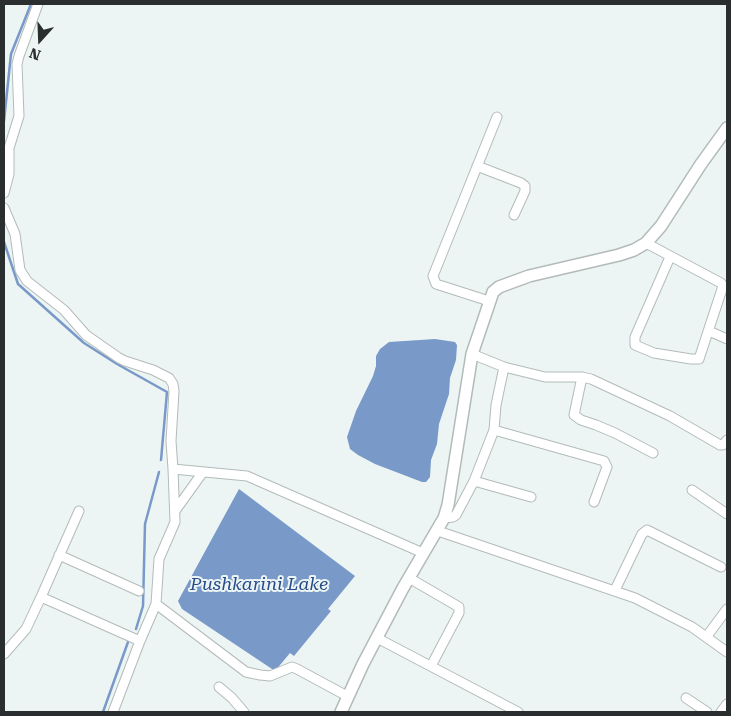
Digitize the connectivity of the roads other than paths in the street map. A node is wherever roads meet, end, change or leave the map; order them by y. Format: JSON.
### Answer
{"nodes":[{"id":1,"x":38,"y":4,"type":"edge"},
{"id":2,"x":497,"y":117,"type":"dead end"},
{"id":3,"x":727,"y":128,"type":"edge"},
{"id":4,"x":477,"y":166,"type":"junction"},
{"id":5,"x":4,"y":193,"type":"edge"},
{"id":6,"x":4,"y":208,"type":"edge"},
{"id":7,"x":514,"y":215,"type":"dead end"},
{"id":8,"x":646,"y":243,"type":"junction"},
{"id":9,"x":670,"y":257,"type":"junction"},
{"id":10,"x":489,"y":301,"type":"junction"},
{"id":11,"x":709,"y":331,"type":"junction"},
{"id":12,"x":727,"y":339,"type":"edge"},
{"id":13,"x":472,"y":354,"type":"junction"},
{"id":14,"x":504,"y":366,"type":"junction"},
{"id":15,"x":582,"y":377,"type":"junction"},
{"id":16,"x":494,"y":430,"type":"junction"},
{"id":17,"x":727,"y":440,"type":"edge"},
{"id":18,"x":653,"y":453,"type":"dead end"},
{"id":19,"x":173,"y":469,"type":"junction"},
{"id":20,"x":203,"y":472,"type":"junction"},
{"id":21,"x":474,"y":481,"type":"junction"},
{"id":22,"x":692,"y":490,"type":"dead end"},
{"id":23,"x":531,"y":497,"type":"dead end"},
{"id":24,"x":594,"y":502,"type":"dead end"},
{"id":25,"x":79,"y":511,"type":"dead end"},
{"id":26,"x":175,"y":511,"type":"junction"},
{"id":27,"x":727,"y":513,"type":"edge"},
{"id":28,"x":444,"y":518,"type":"junction"},
{"id":29,"x":438,"y":531,"type":"junction"},
{"id":30,"x":423,"y":553,"type":"junction"},
{"id":31,"x":59,"y":554,"type":"junction"},
{"id":32,"x":721,"y":568,"type":"dead end"},
{"id":33,"x":409,"y":578,"type":"junction"},
{"id":34,"x":614,"y":590,"type":"junction"},
{"id":35,"x":139,"y":591,"type":"dead end"},
{"id":36,"x":41,"y":597,"type":"junction"},
{"id":37,"x":156,"y":604,"type":"junction"},
{"id":38,"x":727,"y":609,"type":"edge"},
{"id":39,"x":707,"y":636,"type":"junction"},
{"id":40,"x":377,"y":638,"type":"junction"},
{"id":41,"x":140,"y":641,"type":"junction"},
{"id":42,"x":727,"y":652,"type":"edge"},
{"id":43,"x":4,"y":654,"type":"edge"},
{"id":44,"x":431,"y":666,"type":"junction"},
{"id":45,"x":219,"y":687,"type":"dead end"},
{"id":46,"x":347,"y":696,"type":"junction"},
{"id":47,"x":686,"y":698,"type":"dead end"},
{"id":48,"x":727,"y":704,"type":"edge"},
{"id":49,"x":113,"y":712,"type":"edge"},
{"id":50,"x":244,"y":712,"type":"edge"},
{"id":51,"x":341,"y":712,"type":"edge"},
{"id":52,"x":518,"y":712,"type":"edge"},
{"id":53,"x":707,"y":712,"type":"edge"},
{"id":54,"x":721,"y":712,"type":"edge"}],
"edges":[{"from":1,"to":5,"type":"street"},
{"from":2,"to":4,"type":"street"},
{"from":3,"to":8,"type":"main road"},
{"from":4,"to":7,"type":"street"},
{"from":4,"to":10,"type":"street"},
{"from":6,"to":19,"type":"street"},
{"from":8,"to":9,"type":"street"},
{"from":8,"to":10,"type":"main road"},
{"from":9,"to":11,"type":"street"},
{"from":9,"to":11,"type":"street"},
{"from":10,"to":13,"type":"main road"},
{"from":11,"to":12,"type":"street"},
{"from":13,"to":14,"type":"street"},
{"from":13,"to":28,"type":"main road"},
{"from":14,"to":15,"type":"street"},
{"from":14,"to":16,"type":"street"},
{"from":15,"to":17,"type":"street"},
{"from":15,"to":18,"type":"street"},
{"from":16,"to":21,"type":"street"},
{"from":16,"to":24,"type":"street"},
{"from":19,"to":20,"type":"street"},
{"from":19,"to":26,"type":"street"},
{"from":20,"to":26,"type":"street"},
{"from":20,"to":30,"type":"street"},
{"from":21,"to":23,"type":"street"},
{"from":21,"to":28,"type":"street"},
{"from":22,"to":27,"type":"street"},
{"from":25,"to":31,"type":"street"},
{"from":26,"to":37,"type":"street"},
{"from":28,"to":29,"type":"main road"},
{"from":29,"to":30,"type":"main road"},
{"from":29,"to":34,"type":"street"},
{"from":30,"to":33,"type":"main road"},
{"from":31,"to":35,"type":"street"},
{"from":31,"to":36,"type":"street"},
{"from":32,"to":34,"type":"street"},
{"from":33,"to":40,"type":"main road"},
{"from":33,"to":44,"type":"street"},
{"from":34,"to":39,"type":"street"},
{"from":36,"to":41,"type":"street"},
{"from":36,"to":43,"type":"street"},
{"from":37,"to":41,"type":"street"},
{"from":37,"to":46,"type":"street"},
{"from":38,"to":39,"type":"street"},
{"from":39,"to":42,"type":"street"},
{"from":40,"to":44,"type":"street"},
{"from":40,"to":46,"type":"main road"},
{"from":41,"to":49,"type":"street"},
{"from":44,"to":52,"type":"street"},
{"from":45,"to":50,"type":"street"},
{"from":46,"to":51,"type":"main road"},
{"from":47,"to":53,"type":"street"},
{"from":48,"to":54,"type":"street"}]}
